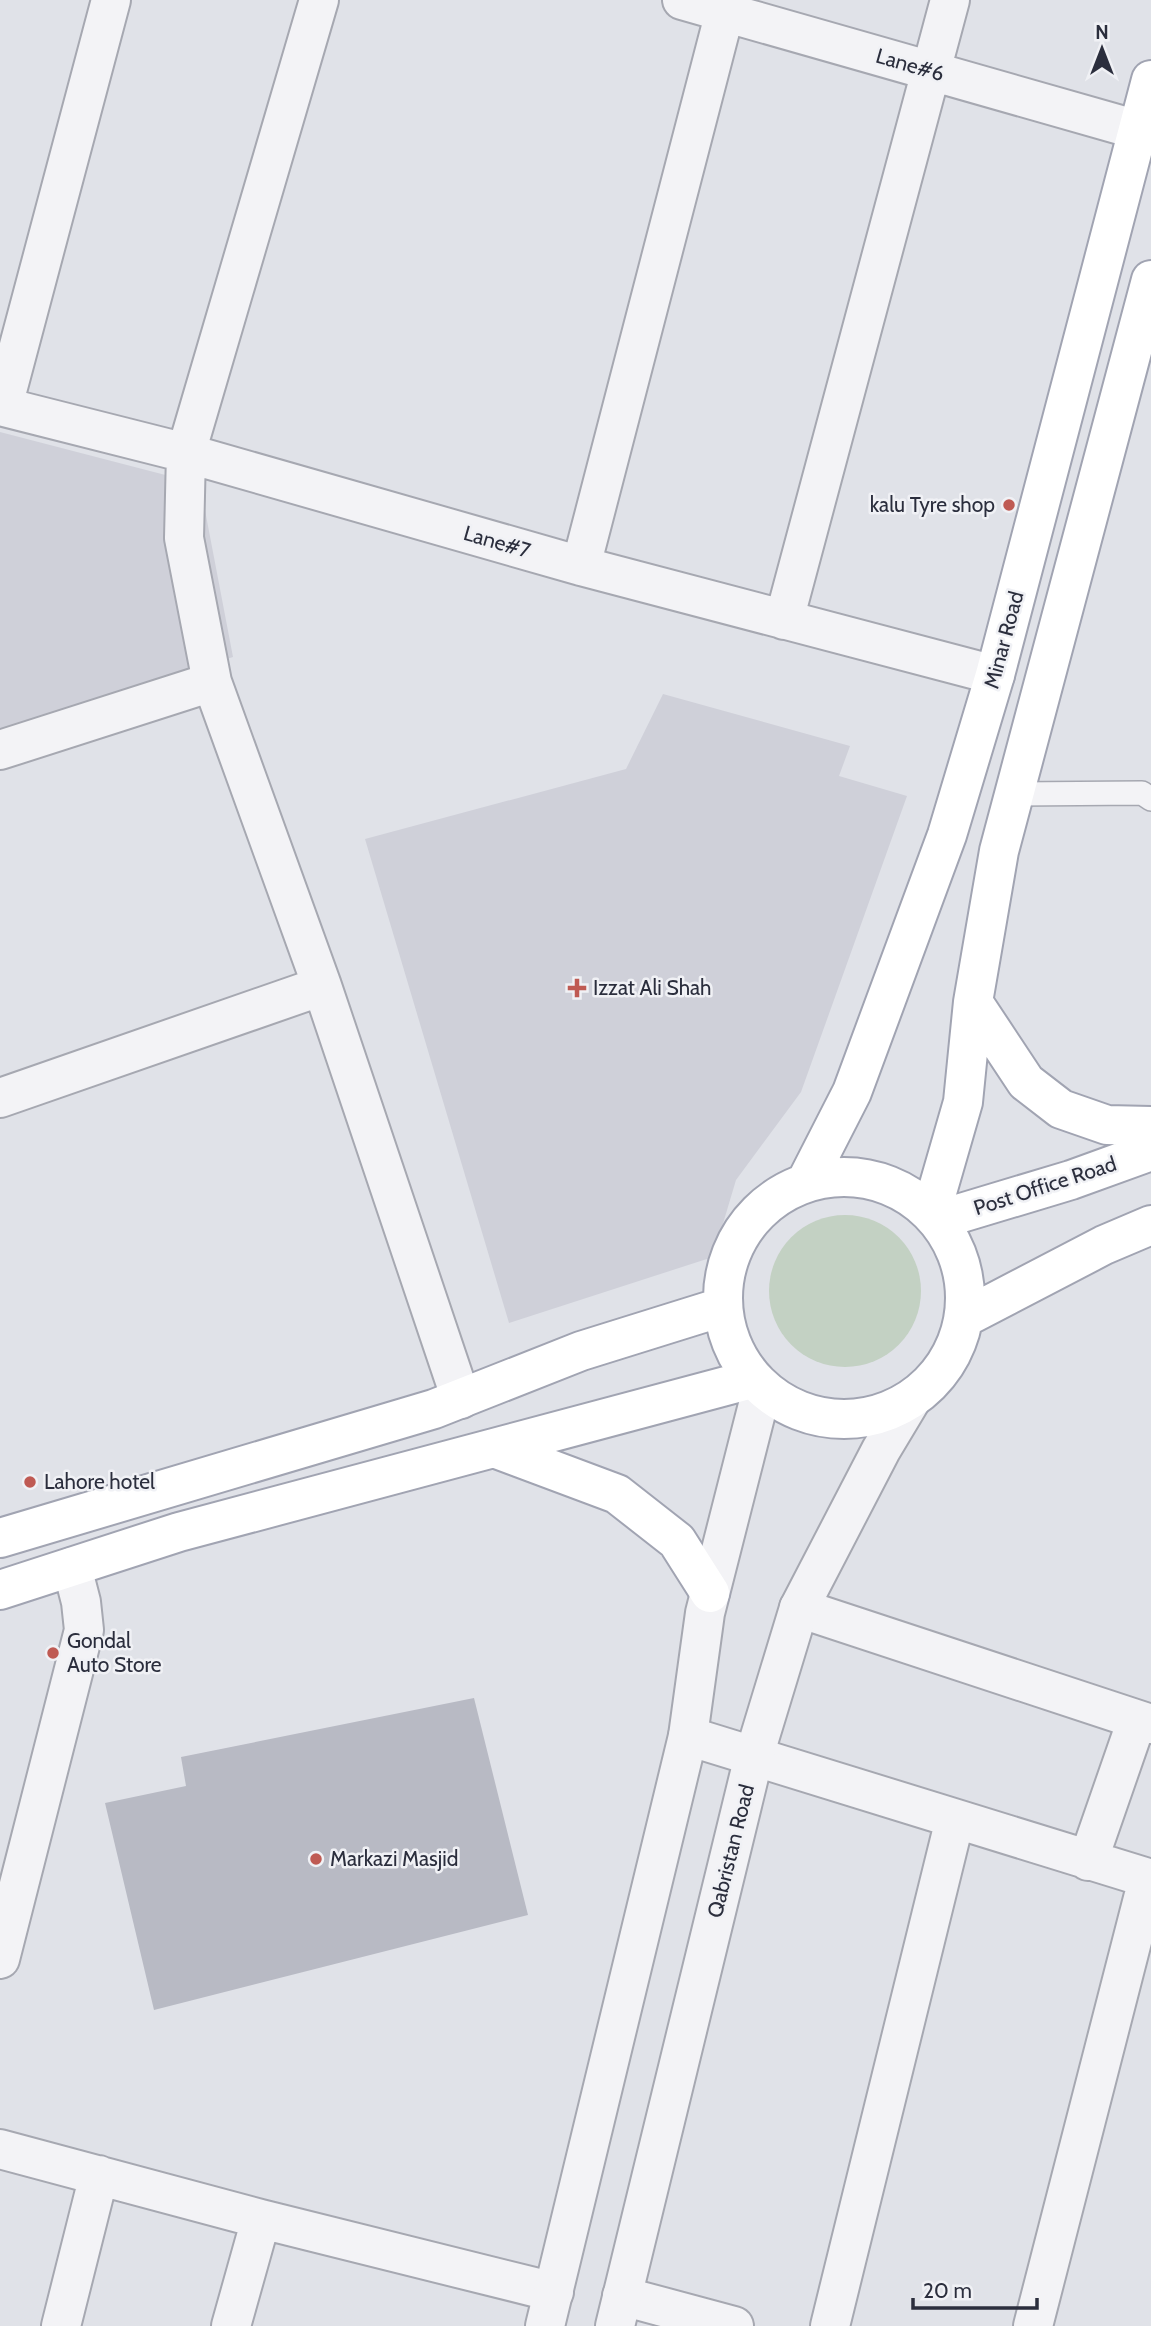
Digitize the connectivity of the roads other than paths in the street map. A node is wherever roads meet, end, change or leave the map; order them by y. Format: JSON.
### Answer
{"nodes":[{"id":1,"x":111,"y":0,"type":"edge"},
{"id":2,"x":319,"y":0,"type":"edge"},
{"id":3,"x":682,"y":0,"type":"edge"},
{"id":4,"x":950,"y":0,"type":"edge"},
{"id":5,"x":726,"y":6,"type":"edge"},
{"id":6,"x":931,"y":70,"type":"junction"},
{"id":7,"x":1151,"y":80,"type":"edge"},
{"id":8,"x":1138,"y":130,"type":"junction"},
{"id":9,"x":1151,"y":281,"type":"edge"},
{"id":10,"x":1,"y":406,"type":"edge"},
{"id":11,"x":186,"y":453,"type":"junction"},
{"id":12,"x":581,"y":566,"type":"junction"},
{"id":13,"x":784,"y":620,"type":"junction"},
{"id":14,"x":995,"y":674,"type":"junction"},
{"id":15,"x":212,"y":682,"type":"junction"},
{"id":16,"x":0,"y":750,"type":"edge"},
{"id":17,"x":1013,"y":794,"type":"junction"},
{"id":18,"x":1151,"y":799,"type":"edge"},
{"id":19,"x":947,"y":835,"type":"junction"},
{"id":20,"x":999,"y":851,"type":"junction"},
{"id":21,"x":322,"y":986,"type":"junction"},
{"id":22,"x":972,"y":1002,"type":"junction"},
{"id":23,"x":0,"y":1098,"type":"edge"},
{"id":24,"x":1151,"y":1126,"type":"edge"},
{"id":25,"x":1151,"y":1151,"type":"edge"},
{"id":26,"x":806,"y":1182,"type":"junction"},
{"id":27,"x":934,"y":1216,"type":"junction"},
{"id":28,"x":1151,"y":1226,"type":"edge"},
{"id":29,"x":722,"y":1307,"type":"junction"},
{"id":30,"x":964,"y":1318,"type":"junction"},
{"id":31,"x":757,"y":1384,"type":"junction"},
{"id":32,"x":461,"y":1399,"type":"junction"},
{"id":33,"x":911,"y":1399,"type":"junction"},
{"id":34,"x":494,"y":1448,"type":"junction"},
{"id":35,"x":0,"y":1538,"type":"edge"},
{"id":36,"x":72,"y":1567,"type":"junction"},
{"id":37,"x":0,"y":1590,"type":"edge"},
{"id":38,"x":710,"y":1593,"type":"junction"},
{"id":39,"x":799,"y":1608,"type":"junction"},
{"id":40,"x":1144,"y":1722,"type":"edge"},
{"id":41,"x":688,"y":1736,"type":"junction"},
{"id":42,"x":754,"y":1756,"type":"junction"},
{"id":43,"x":955,"y":1819,"type":"junction"},
{"id":44,"x":1088,"y":1861,"type":"junction"},
{"id":45,"x":1150,"y":1879,"type":"edge"},
{"id":46,"x":0,"y":1959,"type":"edge"},
{"id":47,"x":0,"y":2149,"type":"edge"},
{"id":48,"x":99,"y":2175,"type":"junction"},
{"id":49,"x":261,"y":2219,"type":"junction"},
{"id":50,"x":549,"y":2309,"type":"edge"},
{"id":51,"x":619,"y":2311,"type":"edge"},
{"id":52,"x":61,"y":2326,"type":"edge"},
{"id":53,"x":231,"y":2326,"type":"edge"},
{"id":54,"x":734,"y":2326,"type":"edge"},
{"id":55,"x":830,"y":2326,"type":"edge"},
{"id":56,"x":1033,"y":2326,"type":"edge"}],
"edges":[{"from":1,"to":10,"type":"street"},
{"from":2,"to":11,"type":"street"},
{"from":3,"to":5,"type":"street","name":"Lane#6"},
{"from":4,"to":6,"type":"street"},
{"from":5,"to":6,"type":"street","name":"Lane#6"},
{"from":5,"to":12,"type":"street"},
{"from":6,"to":8,"type":"street","name":"Lane#6"},
{"from":6,"to":13,"type":"street"},
{"from":7,"to":8,"type":"main road","name":"Minar Road"},
{"from":8,"to":14,"type":"main road","name":"Minar Road"},
{"from":9,"to":17,"type":"main road"},
{"from":10,"to":11,"type":"street","name":"Lane#7"},
{"from":11,"to":12,"type":"street","name":"Lane#7"},
{"from":11,"to":15,"type":"street"},
{"from":12,"to":13,"type":"street","name":"Lane#7"},
{"from":13,"to":14,"type":"street","name":"Lane#7"},
{"from":14,"to":19,"type":"main road","name":"Minar Road"},
{"from":15,"to":16,"type":"street"},
{"from":15,"to":21,"type":"street"},
{"from":17,"to":18,"type":"lane"},
{"from":17,"to":20,"type":"main road"},
{"from":19,"to":20,"type":"main road"},
{"from":19,"to":26,"type":"main road","name":"Minar Road"},
{"from":20,"to":22,"type":"main road"},
{"from":21,"to":23,"type":"street"},
{"from":21,"to":32,"type":"street"},
{"from":22,"to":24,"type":"main road"},
{"from":22,"to":27,"type":"main road"},
{"from":25,"to":27,"type":"main road","name":"Post Office Road"},
{"from":26,"to":27,"type":"main road"},
{"from":26,"to":29,"type":"main road"},
{"from":27,"to":30,"type":"main road"},
{"from":28,"to":30,"type":"main road"},
{"from":29,"to":31,"type":"main road"},
{"from":29,"to":32,"type":"main road"},
{"from":30,"to":33,"type":"main road"},
{"from":31,"to":33,"type":"main road"},
{"from":31,"to":34,"type":"main road"},
{"from":31,"to":38,"type":"street"},
{"from":32,"to":35,"type":"main road"},
{"from":33,"to":39,"type":"street","name":"Qabristan Road"},
{"from":34,"to":36,"type":"main road"},
{"from":34,"to":38,"type":"main road"},
{"from":36,"to":37,"type":"main road"},
{"from":36,"to":46,"type":"street"},
{"from":38,"to":41,"type":"street"},
{"from":39,"to":40,"type":"street"},
{"from":39,"to":42,"type":"street","name":"Qabristan Road"},
{"from":40,"to":44,"type":"street"},
{"from":41,"to":42,"type":"street"},
{"from":41,"to":50,"type":"street"},
{"from":42,"to":43,"type":"street"},
{"from":42,"to":51,"type":"street","name":"Qabristan Road"},
{"from":43,"to":44,"type":"street"},
{"from":43,"to":55,"type":"street"},
{"from":44,"to":45,"type":"street"},
{"from":45,"to":56,"type":"street"},
{"from":47,"to":48,"type":"street"},
{"from":48,"to":49,"type":"street"},
{"from":48,"to":52,"type":"street"},
{"from":49,"to":50,"type":"street"},
{"from":49,"to":53,"type":"street"},
{"from":51,"to":54,"type":"street"}]}
